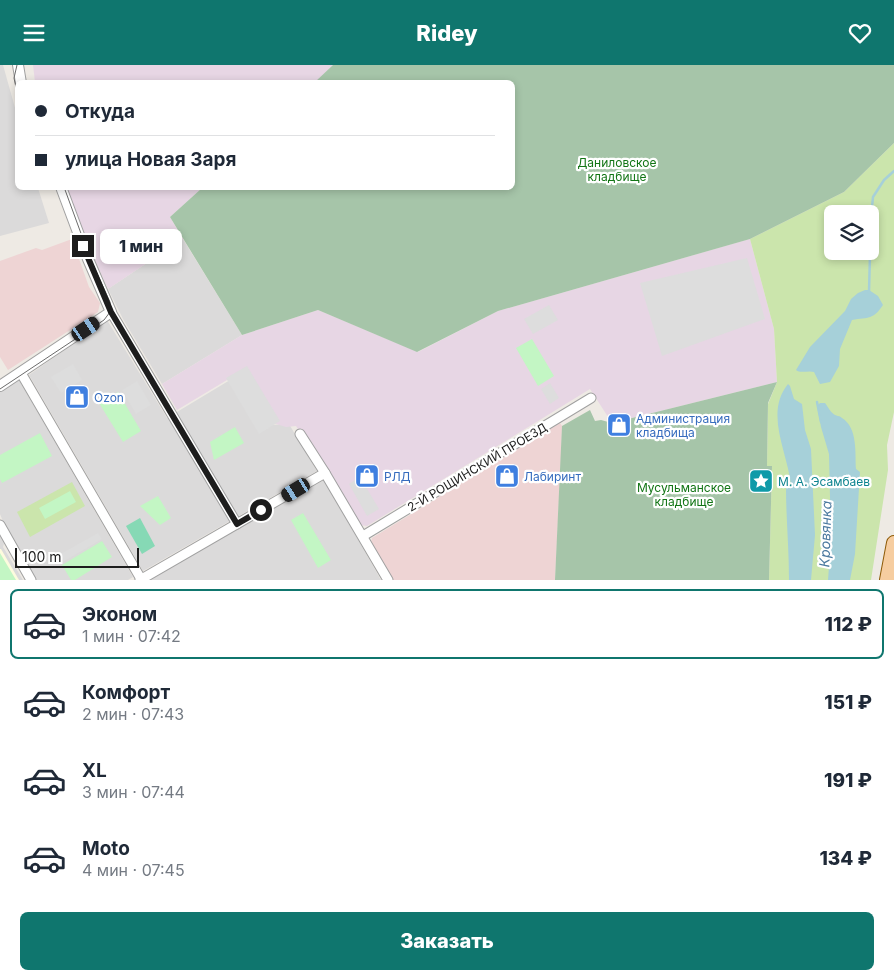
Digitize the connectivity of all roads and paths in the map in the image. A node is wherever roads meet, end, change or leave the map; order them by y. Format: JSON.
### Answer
{"nodes":[{"id":1,"x":18,"y":65,"type":"edge"},
{"id":2,"x":20,"y":80,"type":"edge"},
{"id":3,"x":62,"y":190,"type":"edge"},
{"id":4,"x":111,"y":312,"type":"junction"},
{"id":5,"x":21,"y":373,"type":"junction"},
{"id":6,"x":0,"y":386,"type":"edge"},
{"id":7,"x":591,"y":398,"type":"dead end"},
{"id":8,"x":300,"y":434,"type":"dead end"},
{"id":9,"x":325,"y":473,"type":"junction"},
{"id":10,"x":237,"y":524,"type":"junction"},
{"id":11,"x":0,"y":525,"type":"edge"},
{"id":12,"x":363,"y":536,"type":"junction"},
{"id":13,"x":894,"y":543,"type":"edge"},
{"id":14,"x":31,"y":580,"type":"edge"},
{"id":15,"x":140,"y":580,"type":"edge"},
{"id":16,"x":388,"y":580,"type":"edge"},
{"id":17,"x":887,"y":580,"type":"edge"}],
"edges":[{"from":1,"to":2,"type":"street"},
{"from":3,"to":4,"type":"street"},
{"from":4,"to":5,"type":"street"},
{"from":4,"to":10,"type":"street"},
{"from":5,"to":6,"type":"street"},
{"from":5,"to":15,"type":"street"},
{"from":7,"to":12,"type":"street","name":"2-Й РОЩИНСКИЙ ПРОЕЗД"},
{"from":8,"to":9,"type":"street"},
{"from":9,"to":10,"type":"street"},
{"from":9,"to":12,"type":"street"},
{"from":10,"to":15,"type":"street"},
{"from":11,"to":14,"type":"street"},
{"from":12,"to":16,"type":"street"},
{"from":13,"to":17,"type":"main road"}]}
